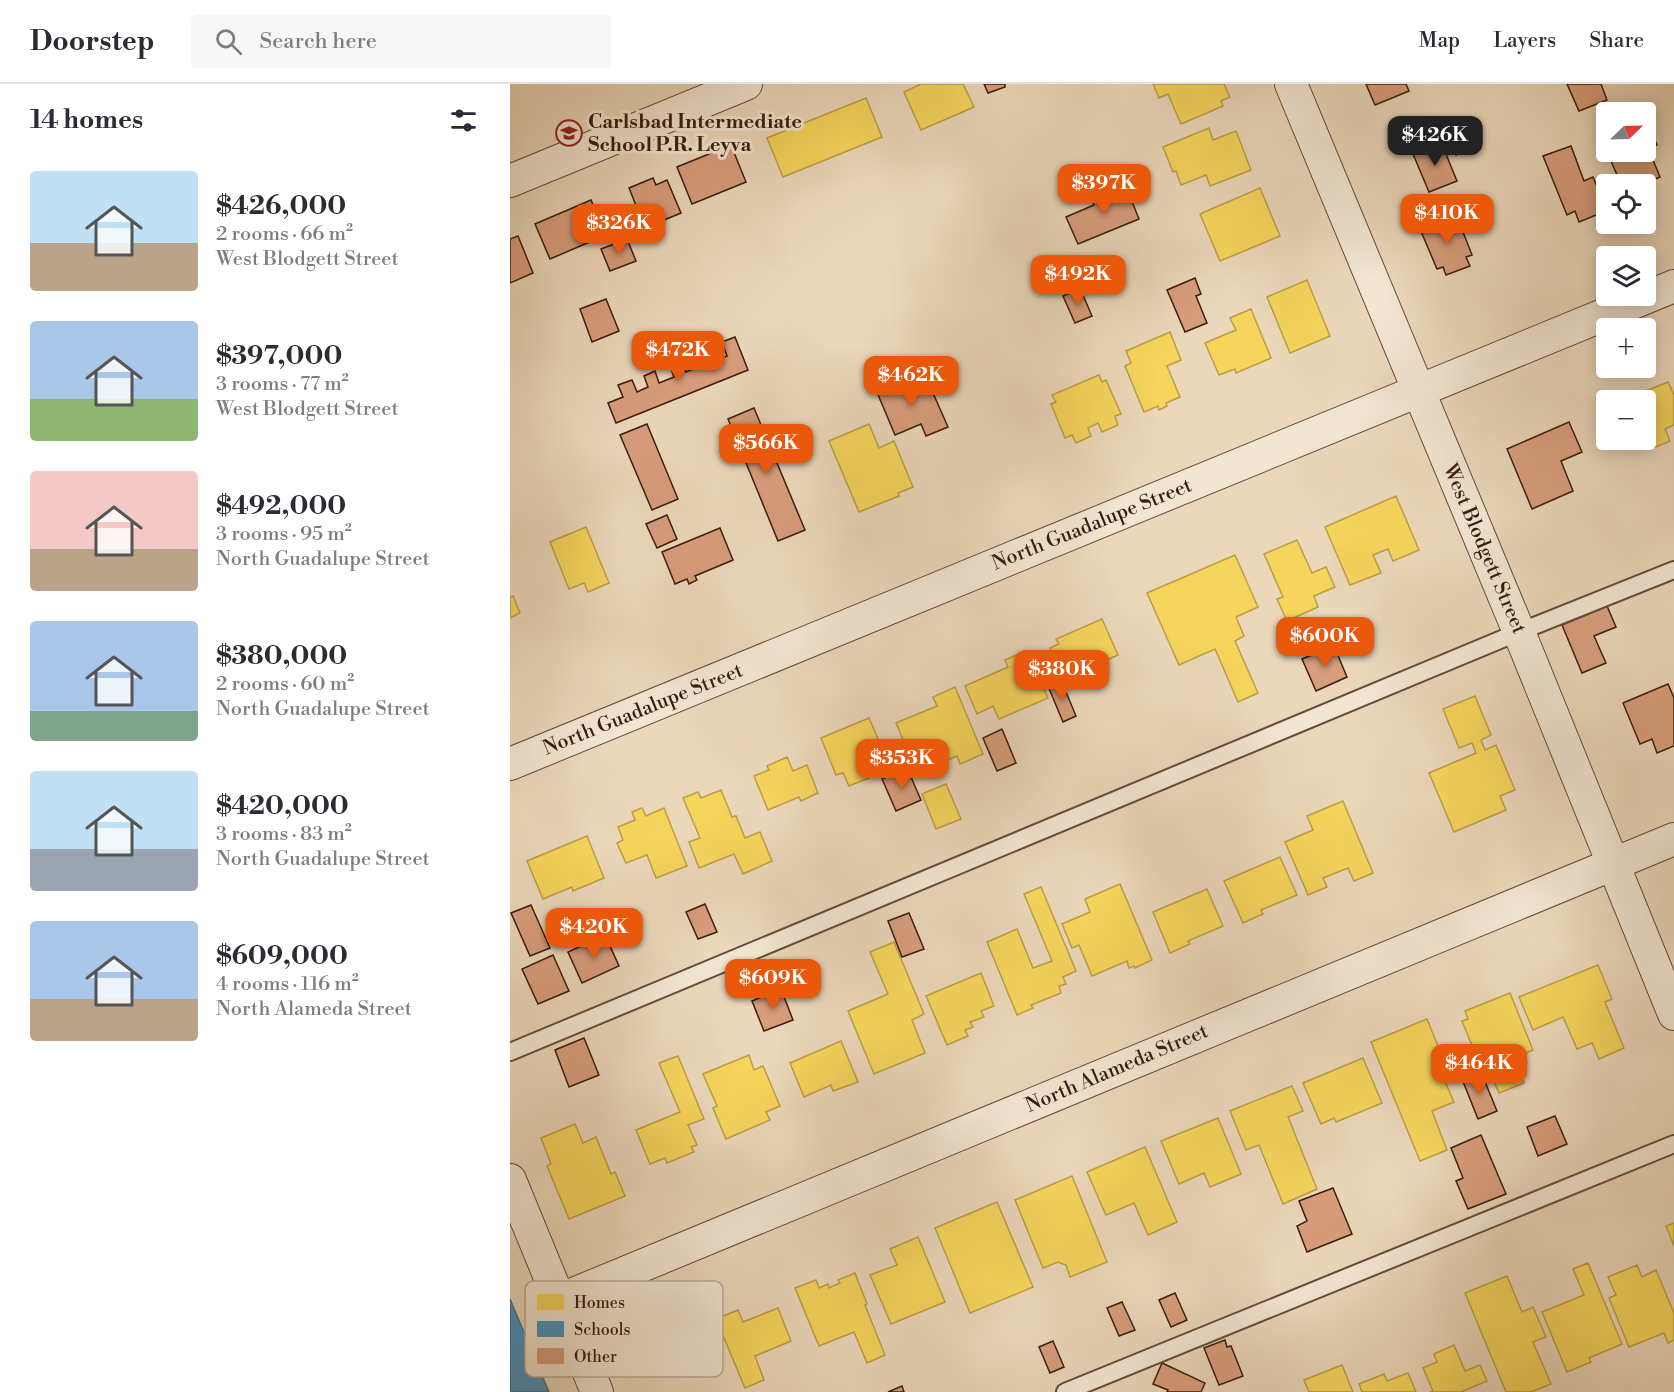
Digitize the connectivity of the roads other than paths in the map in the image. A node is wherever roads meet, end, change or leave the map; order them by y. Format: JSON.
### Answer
{"nodes":[{"id":1,"x":747,"y":84,"type":"edge"},
{"id":2,"x":1291,"y":84,"type":"edge"},
{"id":3,"x":510,"y":181,"type":"edge"},
{"id":4,"x":1674,"y":286,"type":"edge"},
{"id":5,"x":1418,"y":391,"type":"junction"},
{"id":6,"x":1674,"y":570,"type":"edge"},
{"id":7,"x":1519,"y":632,"type":"junction"},
{"id":8,"x":510,"y":764,"type":"edge"},
{"id":9,"x":1674,"y":839,"type":"edge"},
{"id":10,"x":1613,"y":864,"type":"junction"},
{"id":11,"x":1674,"y":1014,"type":"edge"},
{"id":12,"x":510,"y":1052,"type":"edge"},
{"id":13,"x":1674,"y":1144,"type":"edge"},
{"id":14,"x":510,"y":1180,"type":"edge"},
{"id":15,"x":552,"y":1281,"type":"edge"},
{"id":16,"x":606,"y":1281,"type":"edge"},
{"id":17,"x":591,"y":1377,"type":"edge"},
{"id":18,"x":597,"y":1392,"type":"edge"},
{"id":19,"x":1065,"y":1392,"type":"edge"}],
"edges":[{"from":1,"to":3,"type":"street"},
{"from":2,"to":5,"type":"street","name":"West Blodgett Street"},
{"from":4,"to":5,"type":"street","name":"North Guadalupe Street"},
{"from":5,"to":7,"type":"street","name":"West Blodgett Street"},
{"from":5,"to":8,"type":"street","name":"North Guadalupe Street"},
{"from":6,"to":7,"type":"lane"},
{"from":7,"to":10,"type":"street","name":"West Blodgett Street"},
{"from":7,"to":12,"type":"lane"},
{"from":9,"to":10,"type":"street","name":"North Alameda Street"},
{"from":10,"to":11,"type":"street","name":"West Blodgett Street"},
{"from":10,"to":16,"type":"street","name":"North Alameda Street"},
{"from":13,"to":19,"type":"lane"},
{"from":14,"to":15,"type":"street"},
{"from":17,"to":18,"type":"street"}]}
